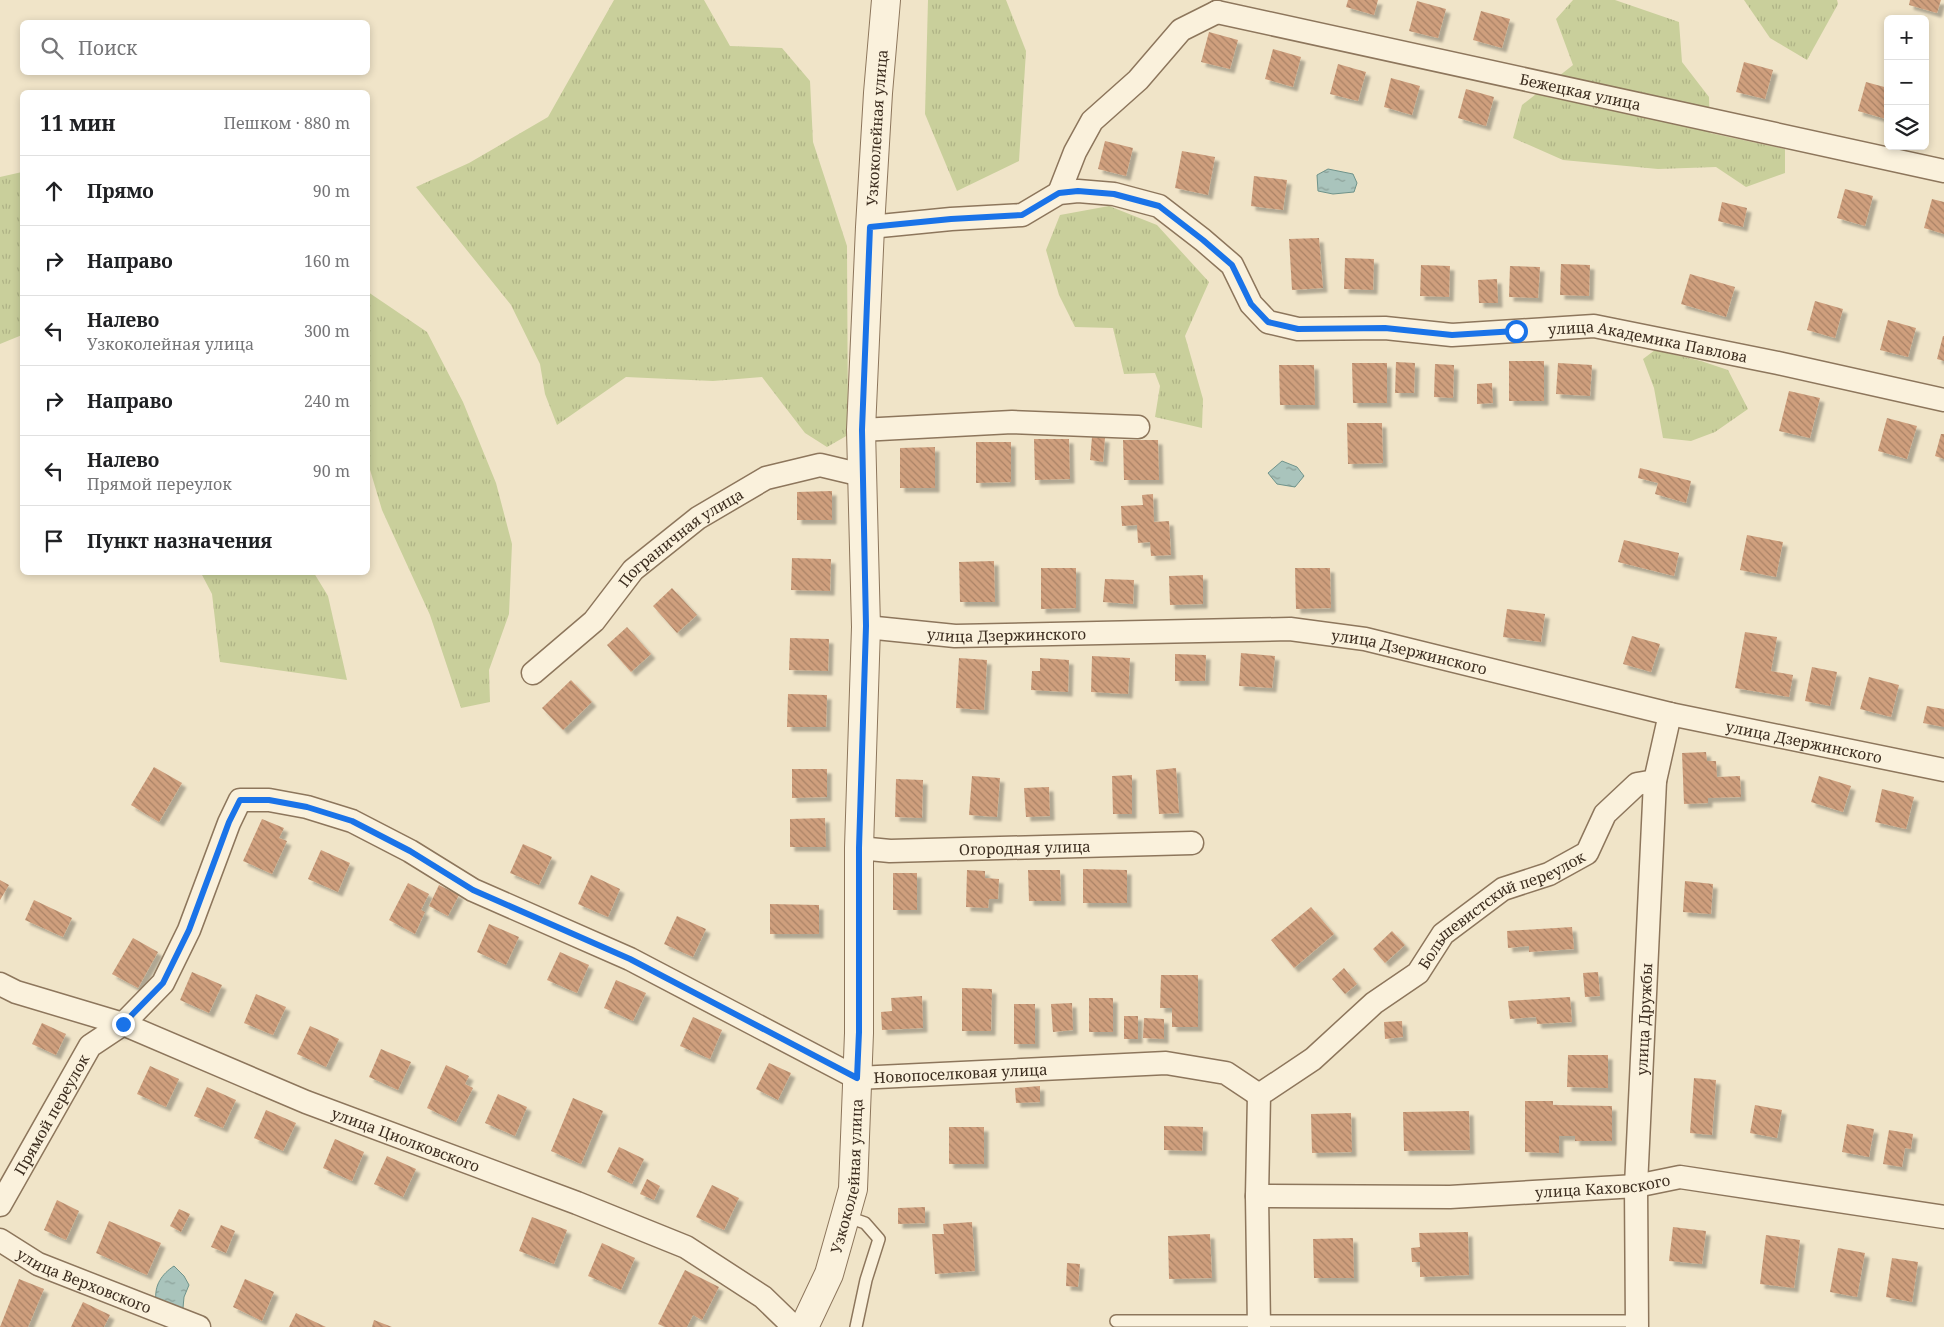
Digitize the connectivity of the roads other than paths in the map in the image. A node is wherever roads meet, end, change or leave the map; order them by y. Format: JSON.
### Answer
{"nodes":[{"id":1,"x":886,"y":0,"type":"edge"},
{"id":2,"x":1220,"y":6,"type":"edge"},
{"id":3,"x":1944,"y":171,"type":"edge"},
{"id":4,"x":1059,"y":193,"type":"junction"},
{"id":5,"x":870,"y":227,"type":"junction"},
{"id":6,"x":1944,"y":400,"type":"edge"},
{"id":7,"x":1138,"y":426,"type":"dead end"},
{"id":8,"x":862,"y":430,"type":"junction"},
{"id":9,"x":862,"y":475,"type":"junction"},
{"id":10,"x":866,"y":626,"type":"junction"},
{"id":11,"x":533,"y":673,"type":"dead end"},
{"id":12,"x":1670,"y":714,"type":"junction"},
{"id":13,"x":1944,"y":770,"type":"edge"},
{"id":14,"x":1656,"y":781,"type":"junction"},
{"id":15,"x":240,"y":800,"type":"joint"},
{"id":16,"x":1192,"y":843,"type":"dead end"},
{"id":17,"x":859,"y":848,"type":"junction"},
{"id":18,"x":0,"y":984,"type":"edge"},
{"id":19,"x":123,"y":1024,"type":"junction"},
{"id":20,"x":857,"y":1078,"type":"junction"},
{"id":21,"x":1259,"y":1095,"type":"junction"},
{"id":22,"x":1636,"y":1186,"type":"junction"},
{"id":23,"x":1257,"y":1196,"type":"junction"},
{"id":24,"x":0,"y":1206,"type":"edge"},
{"id":25,"x":845,"y":1216,"type":"junction"},
{"id":26,"x":1944,"y":1216,"type":"edge"},
{"id":27,"x":0,"y":1240,"type":"edge"},
{"id":28,"x":1116,"y":1321,"type":"dead end"},
{"id":29,"x":1259,"y":1324,"type":"edge"},
{"id":30,"x":1637,"y":1324,"type":"edge"},
{"id":31,"x":199,"y":1327,"type":"edge"},
{"id":32,"x":794,"y":1327,"type":"edge"},
{"id":33,"x":804,"y":1327,"type":"edge"},
{"id":34,"x":856,"y":1327,"type":"edge"}],
"edges":[{"from":1,"to":5,"type":"street","name":"Узкоколейная улица"},
{"from":2,"to":3,"type":"street","name":"Бежецкая улица"},
{"from":2,"to":4,"type":"street"},
{"from":4,"to":5,"type":"street","name":"улица Академика Павлова"},
{"from":4,"to":6,"type":"street","name":"улица Академика Павлова"},
{"from":5,"to":8,"type":"street","name":"Узкоколейная улица"},
{"from":7,"to":8,"type":"street"},
{"from":8,"to":9,"type":"street","name":"Узкоколейная улица"},
{"from":9,"to":10,"type":"street","name":"Узкоколейная улица"},
{"from":9,"to":11,"type":"street","name":"Пограничная улица"},
{"from":10,"to":12,"type":"street","name":"улица Дзержинского"},
{"from":10,"to":17,"type":"street","name":"Узкоколейная улица"},
{"from":12,"to":13,"type":"street","name":"улица Дзержинского"},
{"from":12,"to":14,"type":"street","name":"улица Дружбы"},
{"from":14,"to":21,"type":"street","name":"Большевистский переулок"},
{"from":14,"to":22,"type":"street","name":"улица Дружбы"},
{"from":15,"to":19,"type":"street","name":"Прямой переулок"},
{"from":15,"to":20,"type":"street","name":"Новопоселковая улица"},
{"from":16,"to":17,"type":"street","name":"Огородная улица"},
{"from":17,"to":20,"type":"street","name":"Узкоколейная улица"},
{"from":18,"to":19,"type":"street","name":"улица Циолковского"},
{"from":19,"to":24,"type":"street","name":"Прямой переулок"},
{"from":19,"to":32,"type":"street","name":"улица Циолковского"},
{"from":20,"to":21,"type":"street","name":"Новопоселковая улица"},
{"from":20,"to":25,"type":"street","name":"Узкоколейная улица"},
{"from":21,"to":23,"type":"street"},
{"from":22,"to":23,"type":"street","name":"улица Каховского"},
{"from":22,"to":26,"type":"street","name":"улица Каховского"},
{"from":22,"to":30,"type":"street","name":"улица Дружбы"},
{"from":23,"to":29,"type":"street"},
{"from":25,"to":33,"type":"street","name":"Узкоколейная улица"},
{"from":25,"to":34,"type":"lane"},
{"from":27,"to":31,"type":"street","name":"улица Верховского"},
{"from":28,"to":29,"type":"lane"},
{"from":29,"to":30,"type":"lane"}]}
